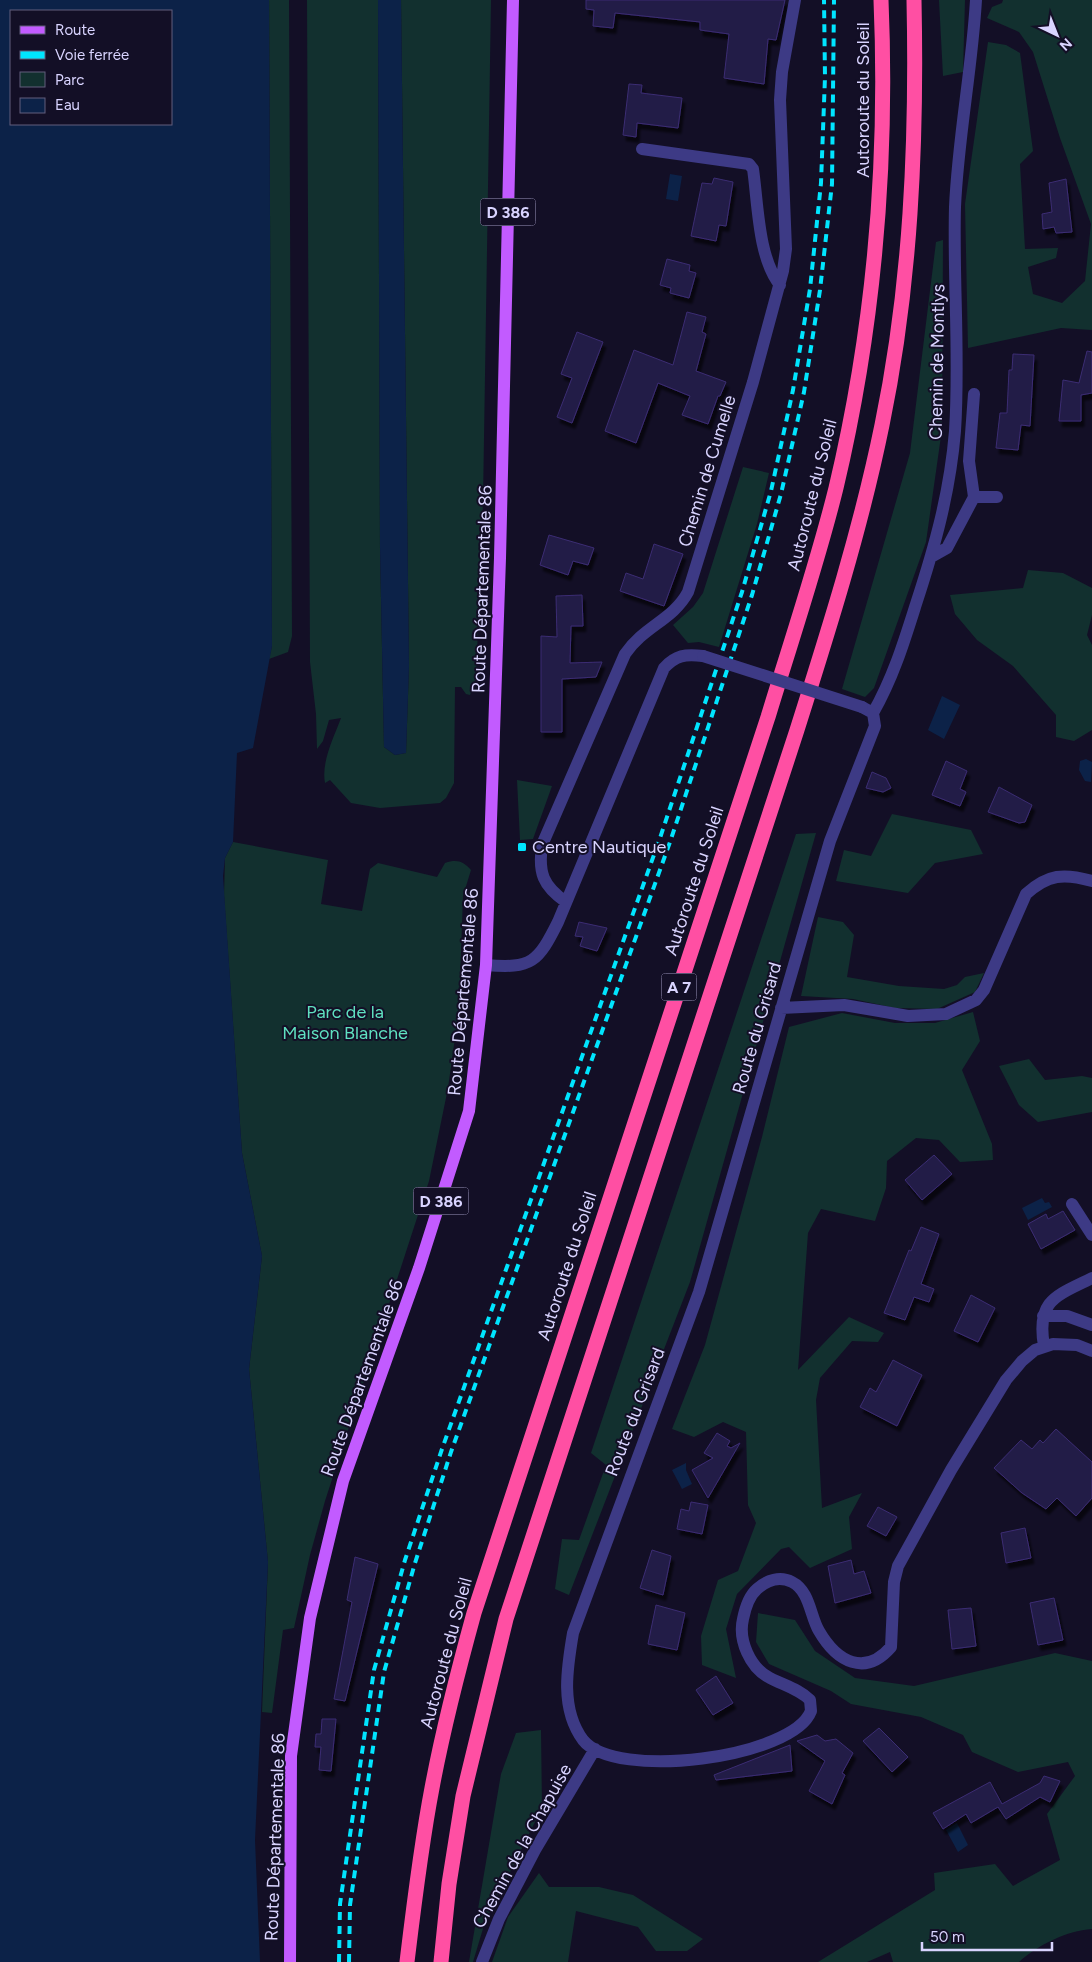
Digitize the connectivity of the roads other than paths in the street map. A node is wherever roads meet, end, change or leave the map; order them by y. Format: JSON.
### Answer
{"nodes":[{"id":1,"x":513,"y":0,"type":"edge"},
{"id":2,"x":795,"y":0,"type":"edge"},
{"id":3,"x":882,"y":0,"type":"edge"},
{"id":4,"x":914,"y":0,"type":"edge"},
{"id":5,"x":976,"y":0,"type":"edge"},
{"id":6,"x":642,"y":149,"type":"dead end"},
{"id":7,"x":780,"y":285,"type":"junction"},
{"id":8,"x":974,"y":394,"type":"dead end"},
{"id":9,"x":974,"y":497,"type":"junction"},
{"id":10,"x":997,"y":497,"type":"dead end"},
{"id":11,"x":931,"y":558,"type":"junction"},
{"id":12,"x":868,"y":710,"type":"junction"},
{"id":13,"x":1092,"y":880,"type":"edge"},
{"id":14,"x":566,"y":902,"type":"junction"},
{"id":15,"x":486,"y":965,"type":"junction"},
{"id":16,"x":781,"y":1008,"type":"junction"},
{"id":17,"x":1072,"y":1204,"type":"dead end"},
{"id":18,"x":1092,"y":1235,"type":"edge"},
{"id":19,"x":1092,"y":1278,"type":"edge"},
{"id":20,"x":1043,"y":1316,"type":"junction"},
{"id":21,"x":1092,"y":1325,"type":"edge"},
{"id":22,"x":1044,"y":1346,"type":"junction"},
{"id":23,"x":1092,"y":1352,"type":"edge"},
{"id":24,"x":595,"y":1749,"type":"junction"},
{"id":25,"x":290,"y":1962,"type":"edge"},
{"id":26,"x":407,"y":1962,"type":"edge"},
{"id":27,"x":441,"y":1962,"type":"edge"},
{"id":28,"x":482,"y":1962,"type":"edge"}],
"edges":[{"from":1,"to":15,"type":"main road","name":"Route Départementale 86","number":"D 386"},
{"from":2,"to":7,"type":"street","name":"Chemin de Cumelle"},
{"from":3,"to":26,"type":"highway","name":"Autoroute du Soleil","number":"A 7"},
{"from":4,"to":27,"type":"highway","number":"A 7"},
{"from":5,"to":11,"type":"street","name":"Chemin de Montlys"},
{"from":6,"to":7,"type":"street"},
{"from":7,"to":14,"type":"street","name":"Chemin de Cumelle"},
{"from":8,"to":9,"type":"street"},
{"from":9,"to":10,"type":"street"},
{"from":9,"to":11,"type":"street"},
{"from":11,"to":12,"type":"street","name":"Chemin de Montlys"},
{"from":12,"to":14,"type":"street","bridge":true},
{"from":12,"to":16,"type":"street","name":"Route du Grisard"},
{"from":13,"to":16,"type":"street"},
{"from":14,"to":15,"type":"street"},
{"from":15,"to":25,"type":"main road","name":"Route Départementale 86","number":"D 386"},
{"from":16,"to":24,"type":"street","name":"Route du Grisard"},
{"from":17,"to":18,"type":"street"},
{"from":19,"to":20,"type":"street"},
{"from":20,"to":21,"type":"street"},
{"from":20,"to":22,"type":"street"},
{"from":22,"to":23,"type":"street","name":"Route du Grisard"},
{"from":22,"to":24,"type":"street","name":"Route du Grisard"},
{"from":24,"to":28,"type":"street","name":"Chemin de la Chapuise"}]}
